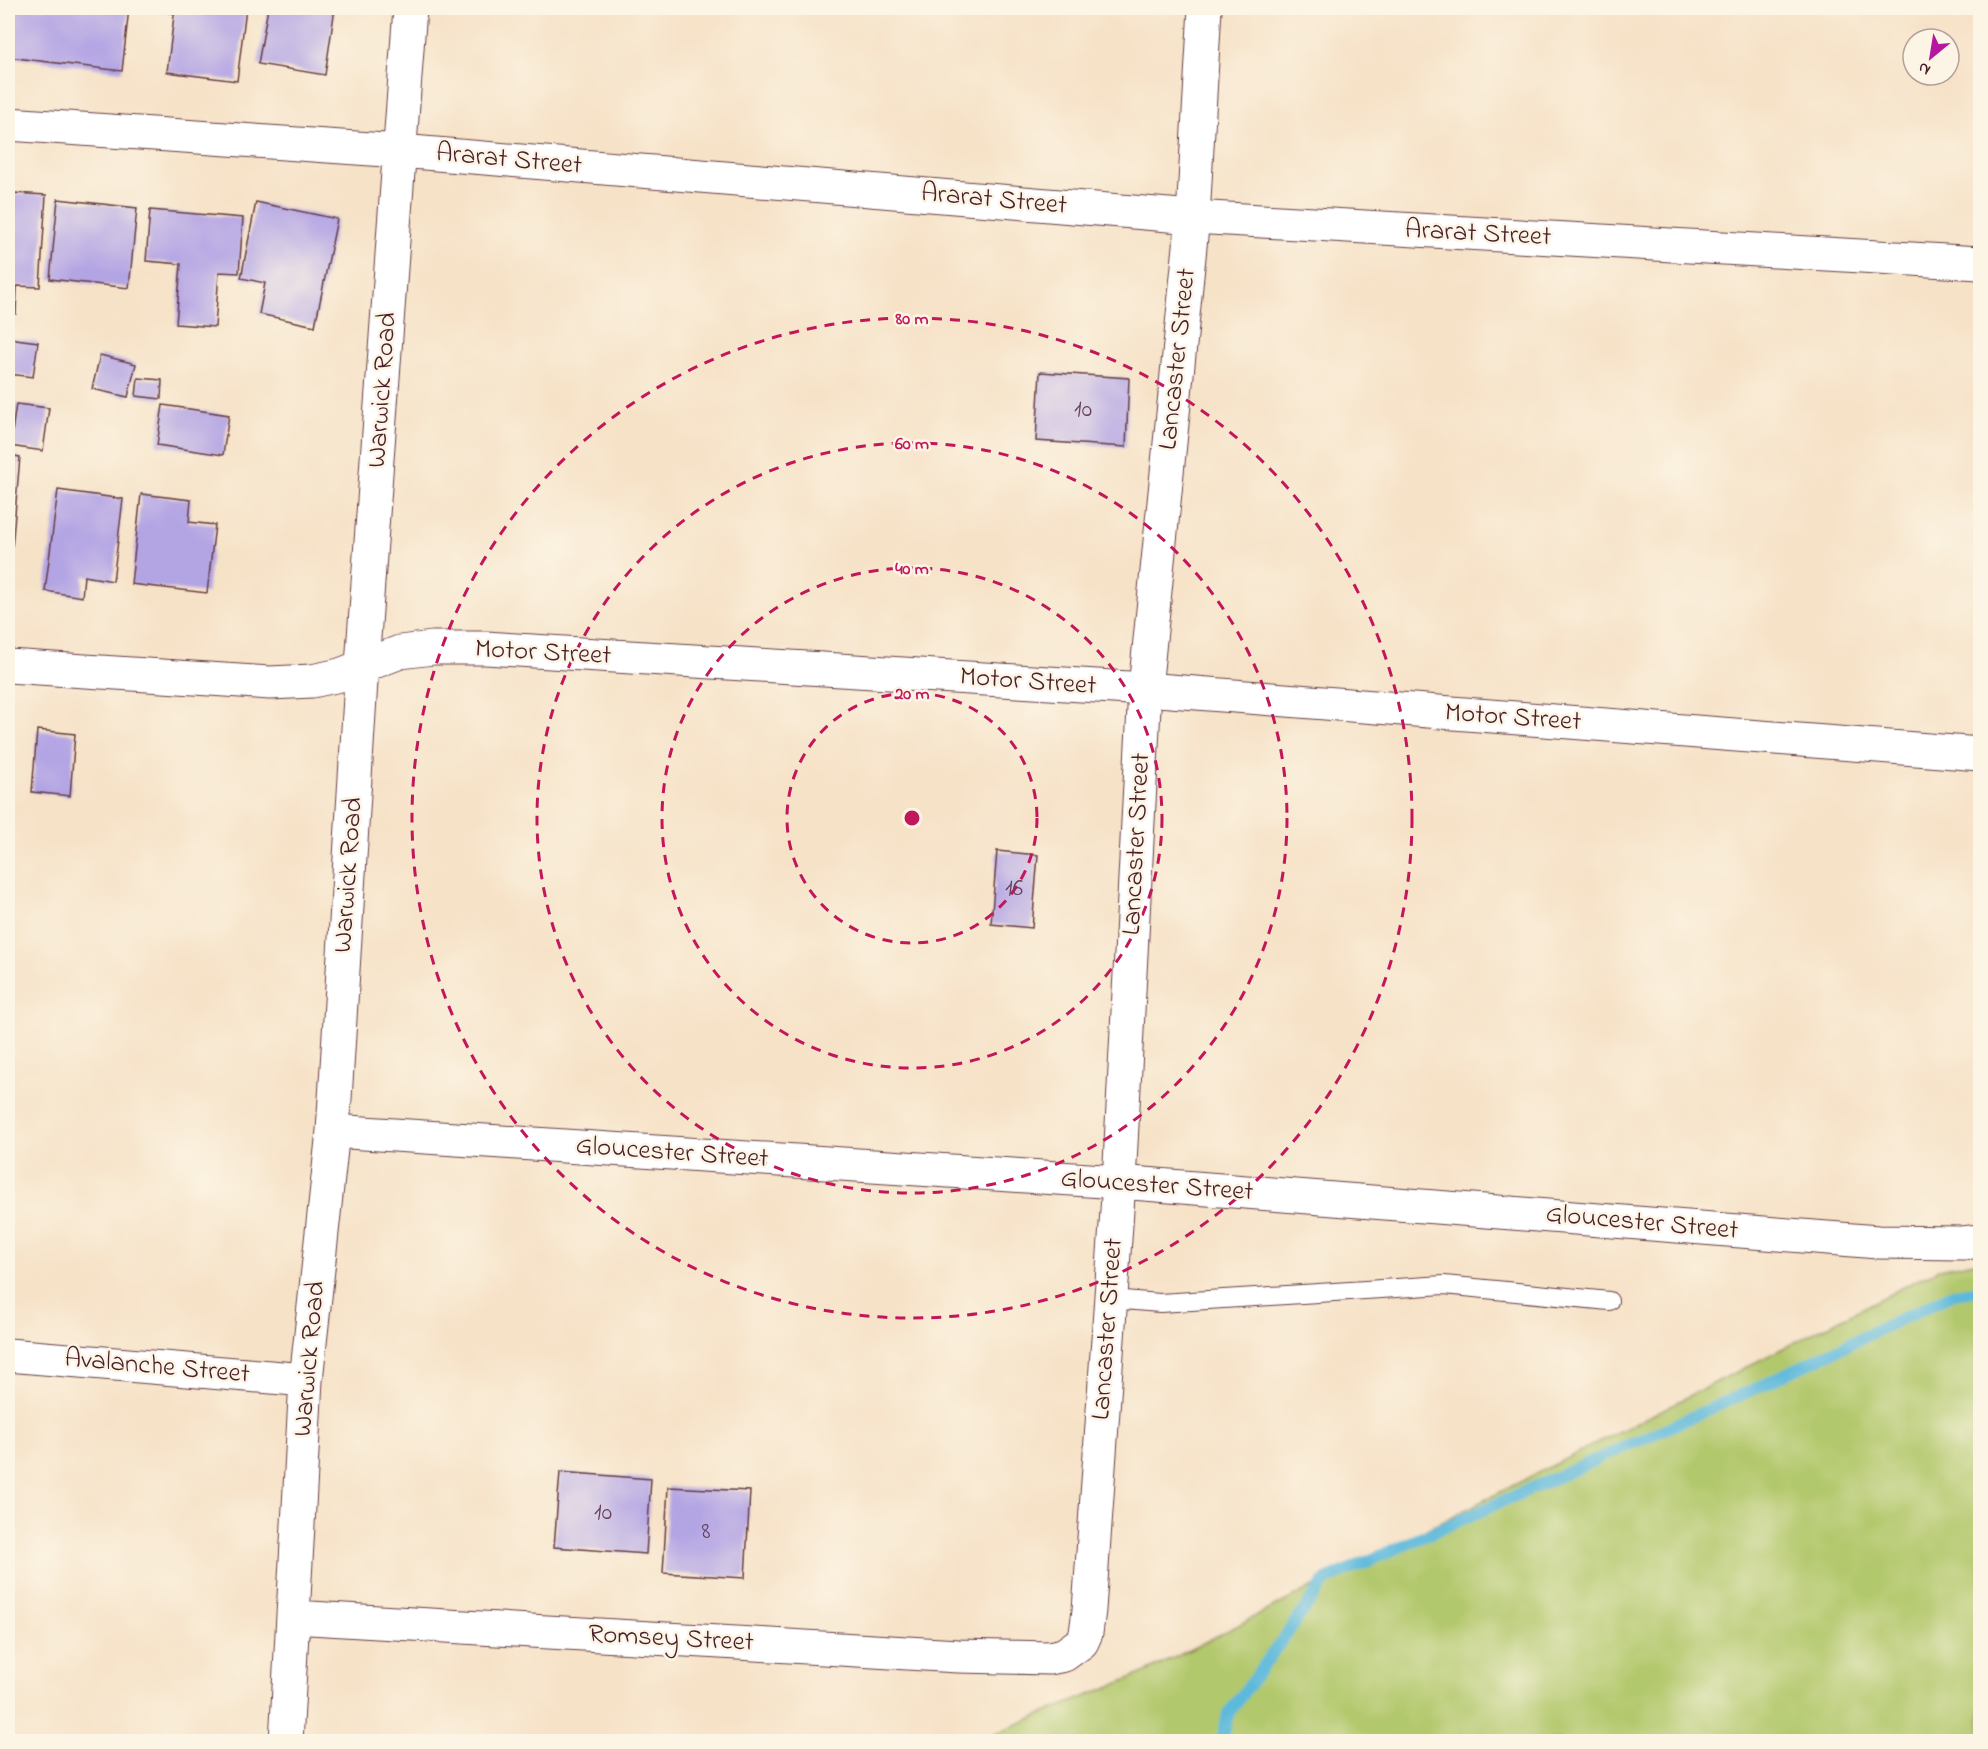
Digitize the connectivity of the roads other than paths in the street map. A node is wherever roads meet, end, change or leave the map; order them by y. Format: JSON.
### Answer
{"nodes":[{"id":1,"x":410,"y":8,"type":"edge"},
{"id":2,"x":1205,"y":8,"type":"edge"},
{"id":3,"x":8,"y":124,"type":"edge"},
{"id":4,"x":400,"y":151,"type":"junction"},
{"id":5,"x":1192,"y":217,"type":"junction"},
{"id":6,"x":1980,"y":263,"type":"edge"},
{"id":7,"x":362,"y":665,"type":"junction"},
{"id":8,"x":8,"y":666,"type":"edge"},
{"id":9,"x":1145,"y":689,"type":"junction"},
{"id":10,"x":1980,"y":754,"type":"edge"},
{"id":11,"x":333,"y":1131,"type":"junction"},
{"id":12,"x":1119,"y":1182,"type":"junction"},
{"id":13,"x":1980,"y":1240,"type":"edge"},
{"id":14,"x":1110,"y":1299,"type":"junction"},
{"id":15,"x":1609,"y":1301,"type":"dead end"},
{"id":16,"x":8,"y":1355,"type":"edge"},
{"id":17,"x":306,"y":1380,"type":"junction"},
{"id":18,"x":292,"y":1617,"type":"junction"},
{"id":19,"x":1049,"y":1658,"type":"joint"},
{"id":20,"x":286,"y":1742,"type":"edge"}],
"edges":[{"from":1,"to":4,"type":"street","name":"Warwick Road"},
{"from":2,"to":5,"type":"street","name":"Lancaster Street"},
{"from":3,"to":4,"type":"street","name":"Ararat Street"},
{"from":4,"to":5,"type":"street","name":"Ararat Street"},
{"from":4,"to":7,"type":"street","name":"Warwick Road"},
{"from":5,"to":6,"type":"street","name":"Ararat Street"},
{"from":5,"to":9,"type":"street","name":"Lancaster Street"},
{"from":7,"to":8,"type":"street","name":"Motor Street"},
{"from":7,"to":9,"type":"street","name":"Motor Street"},
{"from":7,"to":11,"type":"street","name":"Warwick Road"},
{"from":9,"to":10,"type":"street","name":"Motor Street"},
{"from":9,"to":12,"type":"street","name":"Lancaster Street"},
{"from":11,"to":12,"type":"street","name":"Gloucester Street"},
{"from":11,"to":17,"type":"street","name":"Warwick Road"},
{"from":12,"to":13,"type":"street","name":"Gloucester Street"},
{"from":12,"to":14,"type":"street","name":"Lancaster Street"},
{"from":14,"to":15,"type":"lane"},
{"from":14,"to":19,"type":"street","name":"Lancaster Street"},
{"from":16,"to":17,"type":"street","name":"Avalanche Street"},
{"from":17,"to":18,"type":"street","name":"Warwick Road"},
{"from":18,"to":19,"type":"street","name":"Romsey Street"},
{"from":18,"to":20,"type":"street","name":"Warwick Road"}]}
